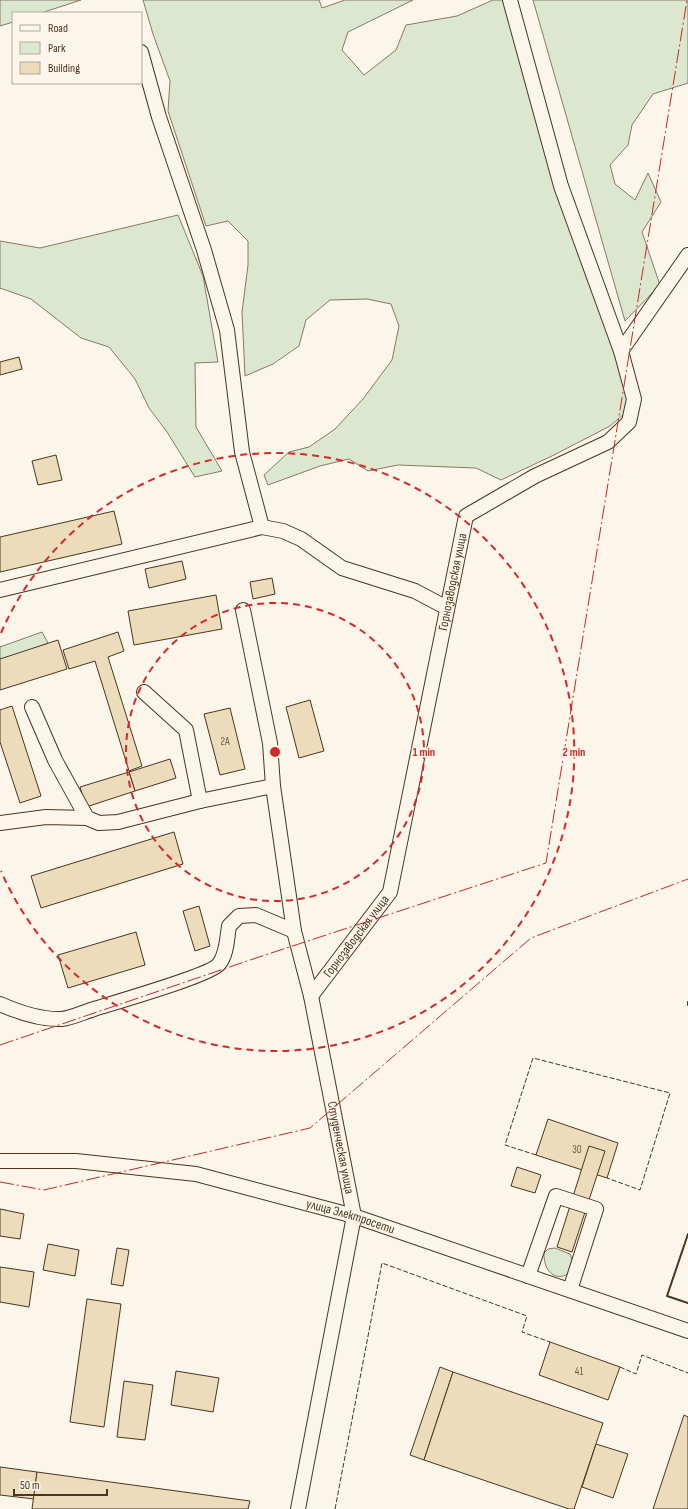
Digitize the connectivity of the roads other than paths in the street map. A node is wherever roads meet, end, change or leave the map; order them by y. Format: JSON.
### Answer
{"nodes":[{"id":1,"x":510,"y":0,"type":"edge"},
{"id":2,"x":142,"y":56,"type":"edge"},
{"id":3,"x":688,"y":255,"type":"edge"},
{"id":4,"x":621,"y":351,"type":"junction"},
{"id":5,"x":262,"y":527,"type":"junction"},
{"id":6,"x":0,"y":590,"type":"edge"},
{"id":7,"x":447,"y":608,"type":"junction"},
{"id":8,"x":243,"y":610,"type":"dead end"},
{"id":9,"x":144,"y":692,"type":"dead end"},
{"id":10,"x":32,"y":707,"type":"dead end"},
{"id":11,"x":273,"y":786,"type":"junction"},
{"id":12,"x":200,"y":801,"type":"junction"},
{"id":13,"x":87,"y":818,"type":"junction"},
{"id":14,"x":0,"y":823,"type":"edge"},
{"id":15,"x":294,"y":931,"type":"junction"},
{"id":16,"x":311,"y":996,"type":"junction"},
{"id":17,"x":0,"y":1004,"type":"edge"},
{"id":18,"x":0,"y":1161,"type":"edge"},
{"id":19,"x":354,"y":1216,"type":"junction"},
{"id":20,"x":528,"y":1276,"type":"junction"},
{"id":21,"x":570,"y":1290,"type":"junction"},
{"id":22,"x":688,"y":1331,"type":"edge"},
{"id":23,"x":298,"y":1509,"type":"edge"}],
"edges":[{"from":1,"to":4,"type":"street","name":"Горнозаводская улица"},
{"from":2,"to":5,"type":"street"},
{"from":3,"to":4,"type":"street"},
{"from":4,"to":7,"type":"street","name":"Горнозаводская улица"},
{"from":5,"to":6,"type":"street"},
{"from":5,"to":7,"type":"street"},
{"from":7,"to":16,"type":"street","name":"Горнозаводская улица"},
{"from":8,"to":11,"type":"street","name":"Студенческая улица"},
{"from":9,"to":12,"type":"street"},
{"from":10,"to":13,"type":"street"},
{"from":11,"to":12,"type":"street"},
{"from":11,"to":15,"type":"street","name":"Студенческая улица"},
{"from":12,"to":13,"type":"street"},
{"from":13,"to":14,"type":"street"},
{"from":15,"to":16,"type":"street","name":"Студенческая улица"},
{"from":15,"to":17,"type":"street"},
{"from":16,"to":19,"type":"street","name":"Студенческая улица"},
{"from":18,"to":19,"type":"street","name":"улица Электросети"},
{"from":19,"to":20,"type":"street","name":"улица Электросети"},
{"from":19,"to":23,"type":"street","name":"Студенческая улица"},
{"from":20,"to":21,"type":"street","name":"улица Электросети"},
{"from":20,"to":21,"type":"street"},
{"from":21,"to":22,"type":"street","name":"улица Электросети"}]}
